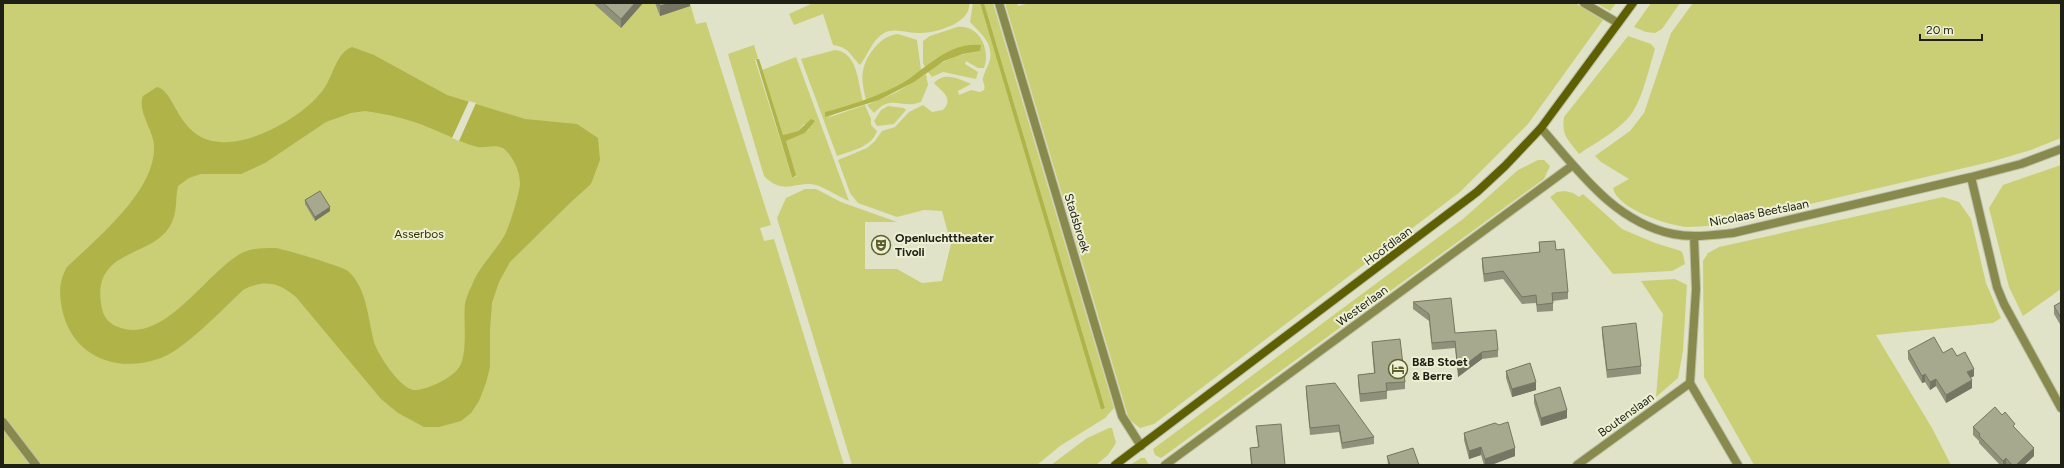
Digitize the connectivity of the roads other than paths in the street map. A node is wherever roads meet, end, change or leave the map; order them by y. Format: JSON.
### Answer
{"nodes":[{"id":1,"x":999,"y":3,"type":"edge"},
{"id":2,"x":1584,"y":3,"type":"edge"},
{"id":3,"x":1632,"y":3,"type":"edge"},
{"id":4,"x":1618,"y":23,"type":"junction"},
{"id":5,"x":1541,"y":128,"type":"junction"},
{"id":6,"x":2061,"y":149,"type":"edge"},
{"id":7,"x":1573,"y":165,"type":"junction"},
{"id":8,"x":1971,"y":177,"type":"junction"},
{"id":9,"x":1694,"y":236,"type":"junction"},
{"id":10,"x":1690,"y":384,"type":"junction"},
{"id":11,"x":2061,"y":408,"type":"edge"},
{"id":12,"x":3,"y":422,"type":"edge"},
{"id":13,"x":1141,"y":446,"type":"junction"},
{"id":14,"x":36,"y":465,"type":"edge"},
{"id":15,"x":1115,"y":465,"type":"edge"},
{"id":16,"x":1165,"y":465,"type":"edge"},
{"id":17,"x":1577,"y":465,"type":"edge"},
{"id":18,"x":1738,"y":465,"type":"edge"}],
"edges":[{"from":1,"to":13,"type":"street","name":"Stadsbroek"},
{"from":2,"to":4,"type":"street"},
{"from":3,"to":4,"type":"street","name":"Hoofdlaan"},
{"from":4,"to":5,"type":"street","name":"Hoofdlaan"},
{"from":5,"to":7,"type":"street","name":"Nicolaas Beetslaan"},
{"from":5,"to":13,"type":"street","name":"Hoofdlaan"},
{"from":6,"to":8,"type":"street","name":"Nicolaas Beetslaan"},
{"from":7,"to":9,"type":"street","name":"Nicolaas Beetslaan"},
{"from":7,"to":16,"type":"street","name":"Westerlaan"},
{"from":8,"to":9,"type":"street","name":"Nicolaas Beetslaan"},
{"from":8,"to":11,"type":"street"},
{"from":9,"to":10,"type":"street"},
{"from":10,"to":17,"type":"street","name":"Boutenslaan"},
{"from":10,"to":18,"type":"street"},
{"from":12,"to":14,"type":"street"},
{"from":13,"to":15,"type":"street","name":"Hoofdlaan"}]}
